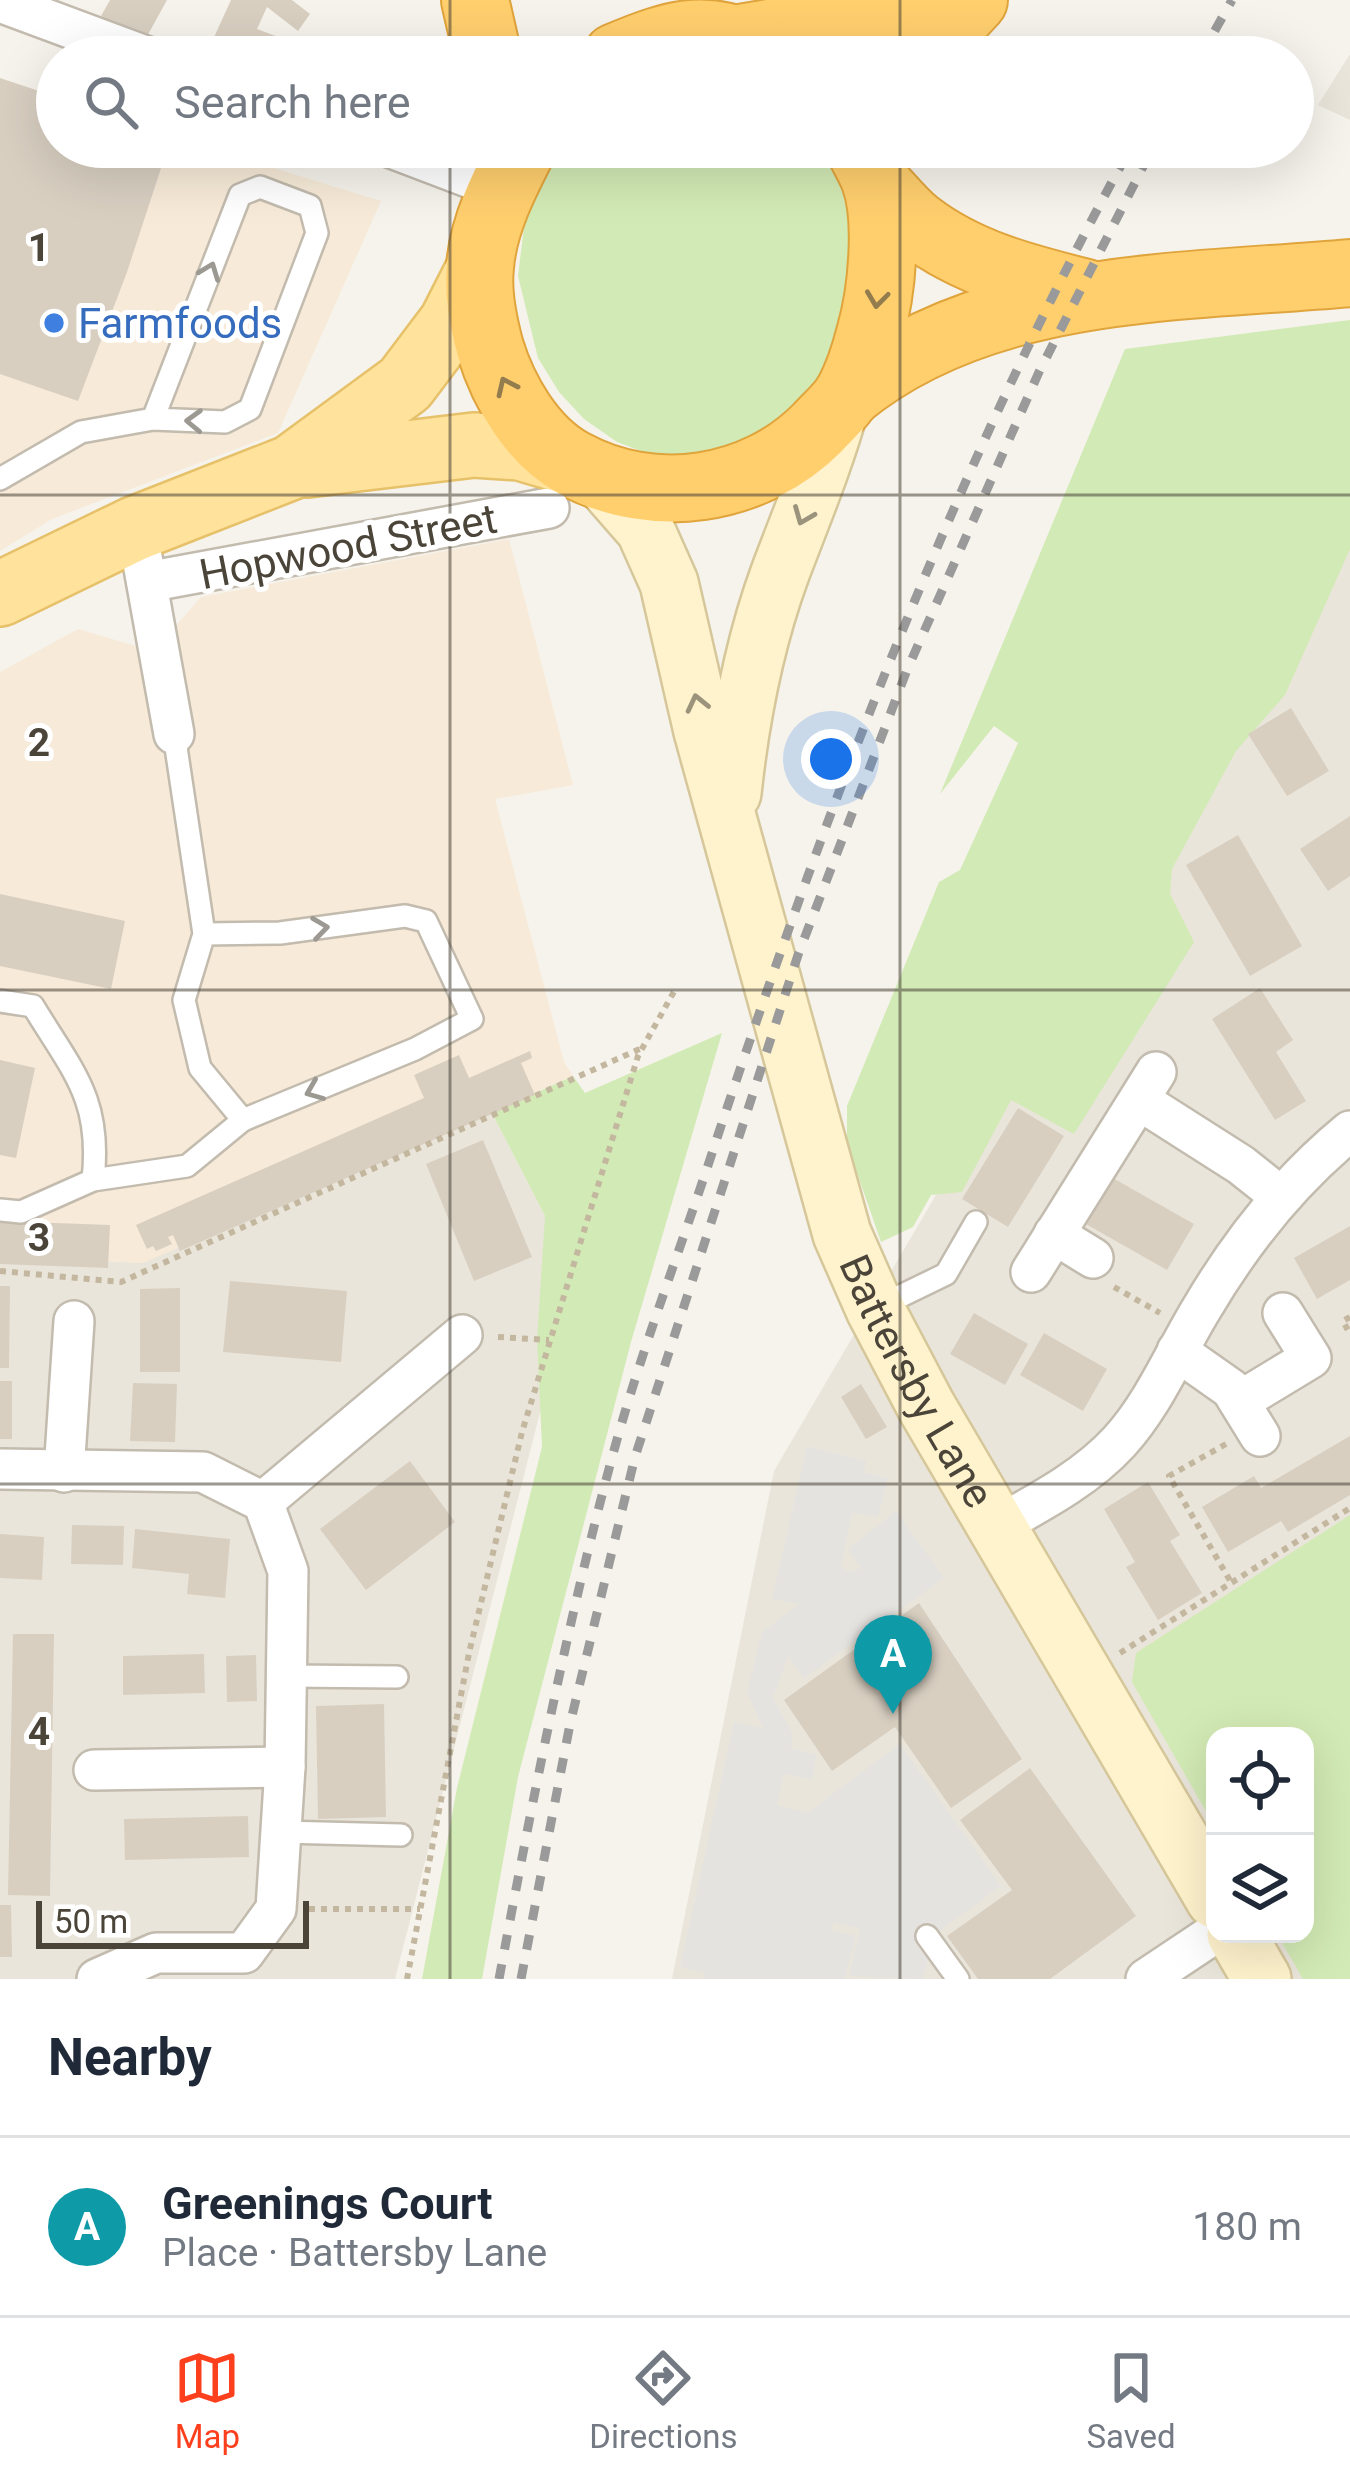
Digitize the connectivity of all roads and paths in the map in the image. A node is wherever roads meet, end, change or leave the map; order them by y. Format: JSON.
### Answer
{"nodes":[{"id":1,"x":475,"y":0,"type":"edge"},
{"id":2,"x":640,"y":0,"type":"edge"},
{"id":3,"x":906,"y":0,"type":"edge"},
{"id":4,"x":974,"y":0,"type":"edge"},
{"id":5,"x":0,"y":2,"type":"edge"},
{"id":6,"x":91,"y":36,"type":"edge"},
{"id":7,"x":483,"y":36,"type":"edge"},
{"id":8,"x":725,"y":36,"type":"edge"},
{"id":9,"x":769,"y":36,"type":"edge"},
{"id":10,"x":941,"y":36,"type":"edge"},
{"id":11,"x":507,"y":168,"type":"edge"},
{"id":12,"x":871,"y":168,"type":"edge"},
{"id":13,"x":874,"y":168,"type":"edge"},
{"id":14,"x":479,"y":266,"type":"junction"},
{"id":15,"x":1350,"y":273,"type":"edge"},
{"id":16,"x":1095,"y":296,"type":"junction"},
{"id":17,"x":843,"y":400,"type":"junction"},
{"id":18,"x":152,"y":419,"type":"junction"},
{"id":19,"x":292,"y":467,"type":"junction"},
{"id":20,"x":0,"y":478,"type":"edge"},
{"id":21,"x":572,"y":482,"type":"junction"},
{"id":22,"x":141,"y":555,"type":"junction"},
{"id":23,"x":0,"y":594,"type":"edge"},
{"id":24,"x":174,"y":734,"type":"joint"},
{"id":25,"x":730,"y":815,"type":"junction"},
{"id":26,"x":203,"y":934,"type":"junction"},
{"id":27,"x":676,"y":988,"type":"dead end"},
{"id":28,"x":0,"y":1001,"type":"edge"},
{"id":29,"x":647,"y":1046,"type":"junction"},
{"id":30,"x":243,"y":1120,"type":"junction"},
{"id":31,"x":1350,"y":1131,"type":"edge"},
{"id":32,"x":93,"y":1180,"type":"junction"},
{"id":33,"x":1280,"y":1196,"type":"junction"},
{"id":34,"x":0,"y":1210,"type":"edge"},
{"id":35,"x":976,"y":1222,"type":"dead end"},
{"id":36,"x":1054,"y":1234,"type":"junction"},
{"id":37,"x":1093,"y":1258,"type":"joint"},
{"id":38,"x":0,"y":1271,"type":"edge"},
{"id":39,"x":1031,"y":1271,"type":"dead end"},
{"id":40,"x":875,"y":1309,"type":"junction"},
{"id":41,"x":1283,"y":1313,"type":"dead end"},
{"id":42,"x":1350,"y":1317,"type":"edge"},
{"id":43,"x":74,"y":1321,"type":"dead end"},
{"id":44,"x":1350,"y":1334,"type":"edge"},
{"id":45,"x":462,"y":1335,"type":"joint"},
{"id":46,"x":549,"y":1340,"type":"junction"},
{"id":47,"x":1183,"y":1340,"type":"junction"},
{"id":48,"x":1252,"y":1422,"type":"junction"},
{"id":49,"x":0,"y":1469,"type":"edge"},
{"id":50,"x":64,"y":1472,"type":"junction"},
{"id":51,"x":263,"y":1502,"type":"junction"},
{"id":52,"x":1350,"y":1508,"type":"edge"},
{"id":53,"x":998,"y":1526,"type":"junction"},
{"id":54,"x":1233,"y":1584,"type":"junction"},
{"id":55,"x":1117,"y":1654,"type":"dead end"},
{"id":56,"x":287,"y":1676,"type":"junction"},
{"id":57,"x":397,"y":1677,"type":"dead end"},
{"id":58,"x":285,"y":1767,"type":"junction"},
{"id":59,"x":94,"y":1769,"type":"dead end"},
{"id":60,"x":281,"y":1832,"type":"junction"},
{"id":61,"x":401,"y":1834,"type":"dead end"},
{"id":62,"x":1206,"y":1884,"type":"edge"},
{"id":63,"x":276,"y":1909,"type":"junction"},
{"id":64,"x":420,"y":1909,"type":"junction"},
{"id":65,"x":927,"y":1936,"type":"dead end"},
{"id":66,"x":1206,"y":1939,"type":"edge"},
{"id":67,"x":1241,"y":1943,"type":"edge"},
{"id":68,"x":97,"y":1979,"type":"edge"},
{"id":69,"x":407,"y":1979,"type":"edge"},
{"id":70,"x":958,"y":1979,"type":"edge"},
{"id":71,"x":1146,"y":1979,"type":"edge"},
{"id":72,"x":1262,"y":1979,"type":"edge"}],
"edges":[{"from":1,"to":7,"type":"highway"},
{"from":2,"to":8,"type":"highway"},
{"from":3,"to":9,"type":"highway"},
{"from":4,"to":10,"type":"highway"},
{"from":5,"to":6,"type":"street"},
{"from":11,"to":14,"type":"highway"},
{"from":12,"to":17,"type":"highway","one_way":true},
{"from":13,"to":16,"type":"highway"},
{"from":14,"to":19,"type":"main road"},
{"from":21,"to":14,"type":"highway","one_way":true},
{"from":15,"to":16,"type":"highway"},
{"from":16,"to":17,"type":"highway"},
{"from":17,"to":21,"type":"highway"},
{"from":17,"to":25,"type":"street","name":"Battersby Lane","one_way":true},
{"from":18,"to":18,"type":"lane","one_way":true},
{"from":18,"to":20,"type":"lane"},
{"from":19,"to":21,"type":"main road"},
{"from":19,"to":22,"type":"main road"},
{"from":21,"to":22,"type":"street","name":"Hopwood Street"},
{"from":25,"to":21,"type":"street","name":"Battersby Lane","one_way":true},
{"from":22,"to":23,"type":"main road"},
{"from":22,"to":24,"type":"street"},
{"from":24,"to":26,"type":"lane"},
{"from":25,"to":40,"type":"street","name":"Battersby Lane"},
{"from":26,"to":30,"type":"lane"},
{"from":26,"to":30,"type":"lane","one_way":true},
{"from":27,"to":29,"type":"path"},
{"from":28,"to":32,"type":"lane"},
{"from":29,"to":38,"type":"path"},
{"from":29,"to":46,"type":"path"},
{"from":30,"to":32,"type":"lane"},
{"from":31,"to":33,"type":"street"},
{"from":32,"to":34,"type":"lane"},
{"from":33,"to":36,"type":"street"},
{"from":33,"to":47,"type":"street"},
{"from":35,"to":40,"type":"lane"},
{"from":36,"to":37,"type":"street"},
{"from":36,"to":39,"type":"street"},
{"from":37,"to":47,"type":"path"},
{"from":40,"to":53,"type":"street","name":"Battersby Lane"},
{"from":41,"to":48,"type":"street"},
{"from":42,"to":44,"type":"path"},
{"from":43,"to":50,"type":"street"},
{"from":45,"to":46,"type":"path"},
{"from":45,"to":51,"type":"street"},
{"from":46,"to":64,"type":"path"},
{"from":47,"to":48,"type":"street"},
{"from":47,"to":53,"type":"street"},
{"from":48,"to":54,"type":"path"},
{"from":49,"to":50,"type":"street"},
{"from":50,"to":51,"type":"street"},
{"from":51,"to":56,"type":"street"},
{"from":52,"to":54,"type":"path"},
{"from":53,"to":62,"type":"street","name":"Battersby Lane"},
{"from":54,"to":55,"type":"path"},
{"from":56,"to":57,"type":"lane"},
{"from":56,"to":58,"type":"street"},
{"from":58,"to":59,"type":"street"},
{"from":58,"to":60,"type":"street"},
{"from":60,"to":61,"type":"lane"},
{"from":60,"to":63,"type":"street"},
{"from":63,"to":64,"type":"path"},
{"from":63,"to":68,"type":"street"},
{"from":64,"to":69,"type":"path"},
{"from":65,"to":70,"type":"lane"},
{"from":66,"to":71,"type":"street"},
{"from":67,"to":72,"type":"street"}]}
